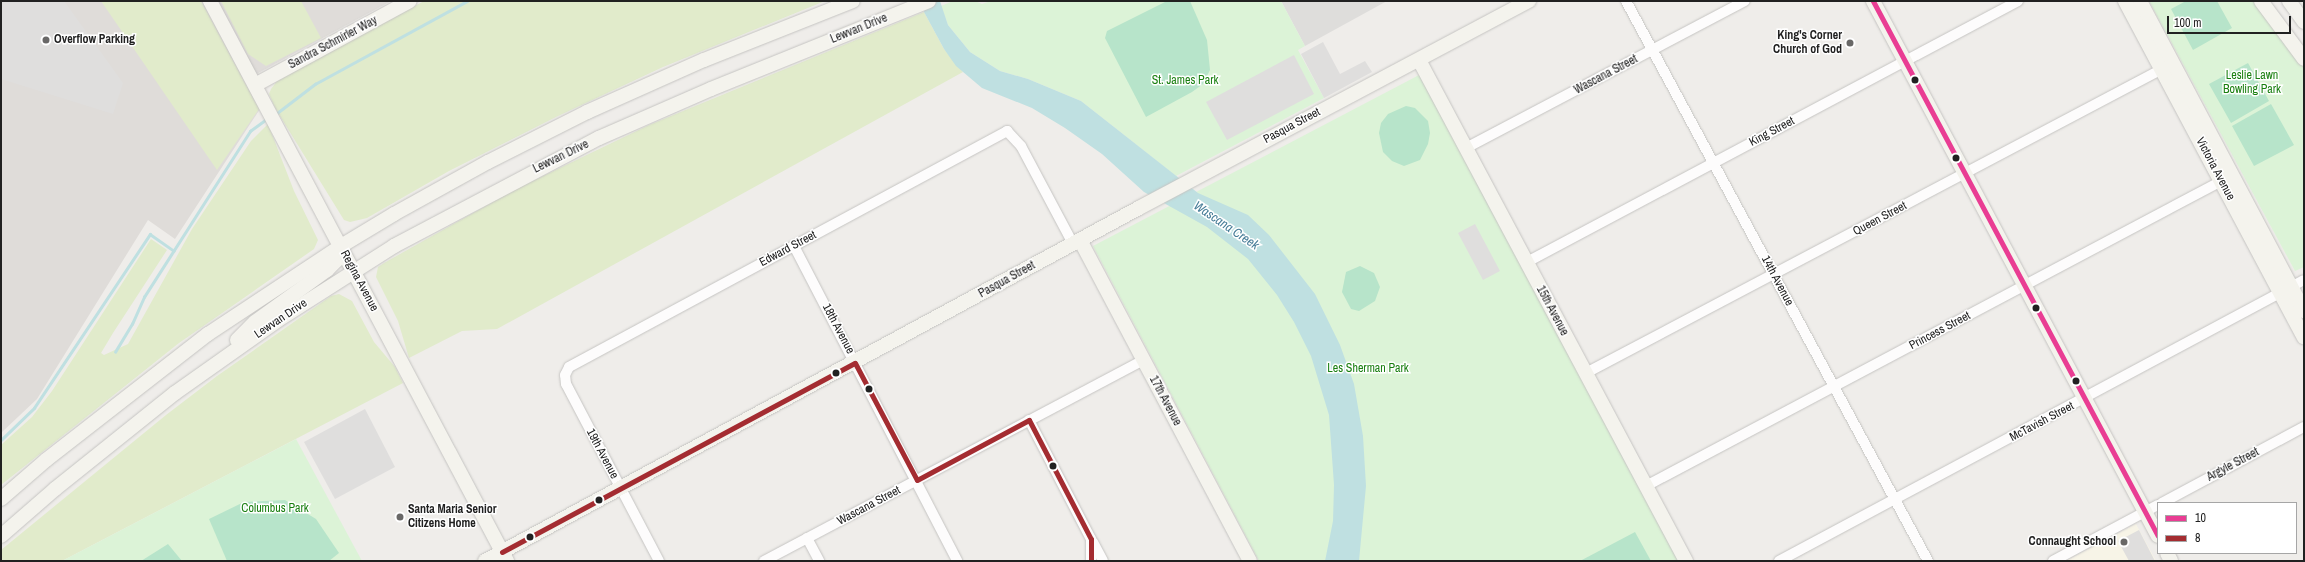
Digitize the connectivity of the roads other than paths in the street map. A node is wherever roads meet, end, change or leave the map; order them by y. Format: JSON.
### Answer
{"nodes":[{"id":1,"x":210,"y":1,"type":"edge"},
{"id":2,"x":410,"y":1,"type":"edge"},
{"id":3,"x":853,"y":1,"type":"edge"},
{"id":4,"x":929,"y":1,"type":"edge"},
{"id":5,"x":1529,"y":1,"type":"edge"},
{"id":6,"x":1626,"y":1,"type":"edge"},
{"id":7,"x":1745,"y":1,"type":"edge"},
{"id":8,"x":1873,"y":1,"type":"edge"},
{"id":9,"x":2018,"y":1,"type":"edge"},
{"id":10,"x":2125,"y":1,"type":"edge"},
{"id":11,"x":2140,"y":1,"type":"edge"},
{"id":12,"x":2261,"y":1,"type":"edge"},
{"id":13,"x":2289,"y":1,"type":"edge"},
{"id":14,"x":2304,"y":22,"type":"edge"},
{"id":15,"x":1653,"y":50,"type":"junction"},
{"id":16,"x":2304,"y":59,"type":"edge"},
{"id":17,"x":1419,"y":60,"type":"junction"},
{"id":18,"x":1905,"y":61,"type":"junction"},
{"id":19,"x":2168,"y":67,"type":"junction"},
{"id":20,"x":255,"y":85,"type":"junction"},
{"id":21,"x":1008,"y":131,"type":"joint"},
{"id":22,"x":1466,"y":148,"type":"junction"},
{"id":23,"x":1714,"y":163,"type":"junction"},
{"id":24,"x":1965,"y":174,"type":"junction"},
{"id":25,"x":2227,"y":178,"type":"junction"},
{"id":26,"x":1077,"y":242,"type":"junction"},
{"id":27,"x":340,"y":246,"type":"junction"},
{"id":28,"x":794,"y":246,"type":"junction"},
{"id":29,"x":1527,"y":262,"type":"junction"},
{"id":30,"x":354,"y":271,"type":"junction"},
{"id":31,"x":1774,"y":275,"type":"junction"},
{"id":32,"x":2304,"y":280,"type":"edge"},
{"id":33,"x":2024,"y":285,"type":"junction"},
{"id":34,"x":2286,"y":290,"type":"junction"},
{"id":35,"x":2304,"y":311,"type":"edge"},
{"id":36,"x":2304,"y":337,"type":"edge"},
{"id":37,"x":1143,"y":360,"type":"junction"},
{"id":38,"x":218,"y":361,"type":"junction"},
{"id":39,"x":856,"y":363,"type":"junction"},
{"id":40,"x":569,"y":367,"type":"joint"},
{"id":41,"x":1586,"y":373,"type":"junction"},
{"id":42,"x":1835,"y":388,"type":"junction"},
{"id":43,"x":2085,"y":398,"type":"junction"},
{"id":44,"x":1029,"y":420,"type":"junction"},
{"id":45,"x":2304,"y":427,"type":"edge"},
{"id":46,"x":917,"y":480,"type":"junction"},
{"id":47,"x":1646,"y":486,"type":"junction"},
{"id":48,"x":620,"y":488,"type":"junction"},
{"id":49,"x":1,"y":500,"type":"edge"},
{"id":50,"x":1896,"y":501,"type":"junction"},
{"id":51,"x":2164,"y":502,"type":"edge"},
{"id":52,"x":2157,"y":506,"type":"edge"},
{"id":53,"x":2145,"y":512,"type":"junction"},
{"id":54,"x":2157,"y":534,"type":"edge"},
{"id":55,"x":1,"y":536,"type":"edge"},
{"id":56,"x":807,"y":538,"type":"junction"},
{"id":57,"x":1091,"y":539,"type":"junction"},
{"id":58,"x":505,"y":556,"type":"edge"},
{"id":59,"x":485,"y":561,"type":"edge"},
{"id":60,"x":659,"y":561,"type":"edge"},
{"id":61,"x":764,"y":561,"type":"edge"},
{"id":62,"x":819,"y":561,"type":"edge"},
{"id":63,"x":957,"y":561,"type":"edge"},
{"id":64,"x":1092,"y":561,"type":"edge"},
{"id":65,"x":1103,"y":561,"type":"edge"},
{"id":66,"x":1250,"y":561,"type":"edge"},
{"id":67,"x":1686,"y":561,"type":"edge"},
{"id":68,"x":1779,"y":561,"type":"edge"},
{"id":69,"x":1928,"y":561,"type":"edge"},
{"id":70,"x":2053,"y":561,"type":"edge"}],
"edges":[{"from":1,"to":20,"type":"street","name":"Regina Avenue"},
{"from":2,"to":20,"type":"street","name":"Sandra Schmirler Way"},
{"from":3,"to":27,"type":"street"},
{"from":4,"to":30,"type":"street","name":"Lewvan Drive"},
{"from":5,"to":17,"type":"street","name":"Pasqua Street"},
{"from":6,"to":15,"type":"street","name":"14th Avenue"},
{"from":7,"to":15,"type":"street","name":"Wascana Street"},
{"from":8,"to":18,"type":"street"},
{"from":9,"to":18,"type":"street","name":"King Street"},
{"from":10,"to":19,"type":"street","name":"Victoria Avenue"},
{"from":11,"to":19,"type":"street","name":"Victoria Avenue"},
{"from":12,"to":16,"type":"street"},
{"from":13,"to":14,"type":"street"},
{"from":15,"to":22,"type":"street","name":"Wascana Street"},
{"from":15,"to":23,"type":"street","name":"14th Avenue"},
{"from":17,"to":22,"type":"street","name":"15th Avenue"},
{"from":17,"to":26,"type":"street","name":"Pasqua Street"},
{"from":18,"to":23,"type":"street","name":"King Street"},
{"from":18,"to":24,"type":"street"},
{"from":19,"to":24,"type":"street","name":"Queen Street"},
{"from":19,"to":25,"type":"street","name":"Victoria Avenue"},
{"from":20,"to":27,"type":"street","name":"Regina Avenue"},
{"from":21,"to":26,"type":"street","name":"17th Avenue"},
{"from":21,"to":28,"type":"street","name":"Edward Street"},
{"from":22,"to":29,"type":"street","name":"15th Avenue"},
{"from":23,"to":29,"type":"street","name":"King Street"},
{"from":23,"to":31,"type":"street","name":"14th Avenue"},
{"from":24,"to":31,"type":"street","name":"Queen Street"},
{"from":24,"to":33,"type":"street"},
{"from":25,"to":33,"type":"street","name":"Princess Street"},
{"from":25,"to":34,"type":"street","name":"Victoria Avenue"},
{"from":26,"to":37,"type":"street","name":"17th Avenue"},
{"from":26,"to":39,"type":"street","name":"Pasqua Street"},
{"from":27,"to":30,"type":"street","name":"Regina Avenue"},
{"from":27,"to":38,"type":"street","name":"Lewvan Drive"},
{"from":27,"to":49,"type":"street"},
{"from":28,"to":39,"type":"street","name":"18th Avenue"},
{"from":28,"to":40,"type":"street","name":"Edward Street"},
{"from":29,"to":41,"type":"street","name":"15th Avenue"},
{"from":30,"to":38,"type":"street","name":"Lewvan Drive"},
{"from":30,"to":58,"type":"street","name":"Regina Avenue"},
{"from":31,"to":41,"type":"street","name":"Queen Street"},
{"from":31,"to":42,"type":"street","name":"14th Avenue"},
{"from":32,"to":34,"type":"street","name":"McTavish Street"},
{"from":33,"to":42,"type":"street","name":"Princess Street"},
{"from":33,"to":43,"type":"street"},
{"from":34,"to":35,"type":"street","name":"Victoria Avenue"},
{"from":34,"to":36,"type":"street","name":"Victoria Avenue"},
{"from":34,"to":43,"type":"street","name":"McTavish Street"},
{"from":37,"to":44,"type":"street","name":"Wascana Street"},
{"from":37,"to":66,"type":"street","name":"17th Avenue"},
{"from":38,"to":55,"type":"street","name":"Lewvan Drive"},
{"from":39,"to":46,"type":"street","name":"18th Avenue"},
{"from":39,"to":48,"type":"street","name":"Pasqua Street"},
{"from":40,"to":48,"type":"street","name":"19th Avenue"},
{"from":41,"to":47,"type":"street","name":"15th Avenue"},
{"from":42,"to":47,"type":"street","name":"Princess Street"},
{"from":42,"to":50,"type":"street","name":"14th Avenue"},
{"from":43,"to":50,"type":"street","name":"McTavish Street"},
{"from":43,"to":53,"type":"street"},
{"from":44,"to":46,"type":"street","name":"Wascana Street"},
{"from":44,"to":57,"type":"street"},
{"from":45,"to":51,"type":"street","name":"Argyle Street"},
{"from":46,"to":56,"type":"street","name":"Wascana Street"},
{"from":46,"to":63,"type":"street","name":"18th Avenue"},
{"from":47,"to":67,"type":"street","name":"15th Avenue"},
{"from":48,"to":58,"type":"street","name":"Pasqua Street"},
{"from":48,"to":60,"type":"street","name":"19th Avenue"},
{"from":50,"to":68,"type":"street","name":"McTavish Street"},
{"from":50,"to":69,"type":"street","name":"14th Avenue"},
{"from":52,"to":53,"type":"street"},
{"from":53,"to":54,"type":"street"},
{"from":53,"to":70,"type":"street"},
{"from":56,"to":61,"type":"street","name":"Wascana Street"},
{"from":56,"to":62,"type":"street"},
{"from":57,"to":64,"type":"street"},
{"from":57,"to":65,"type":"street"},
{"from":58,"to":59,"type":"street","name":"Pasqua Street"}]}
